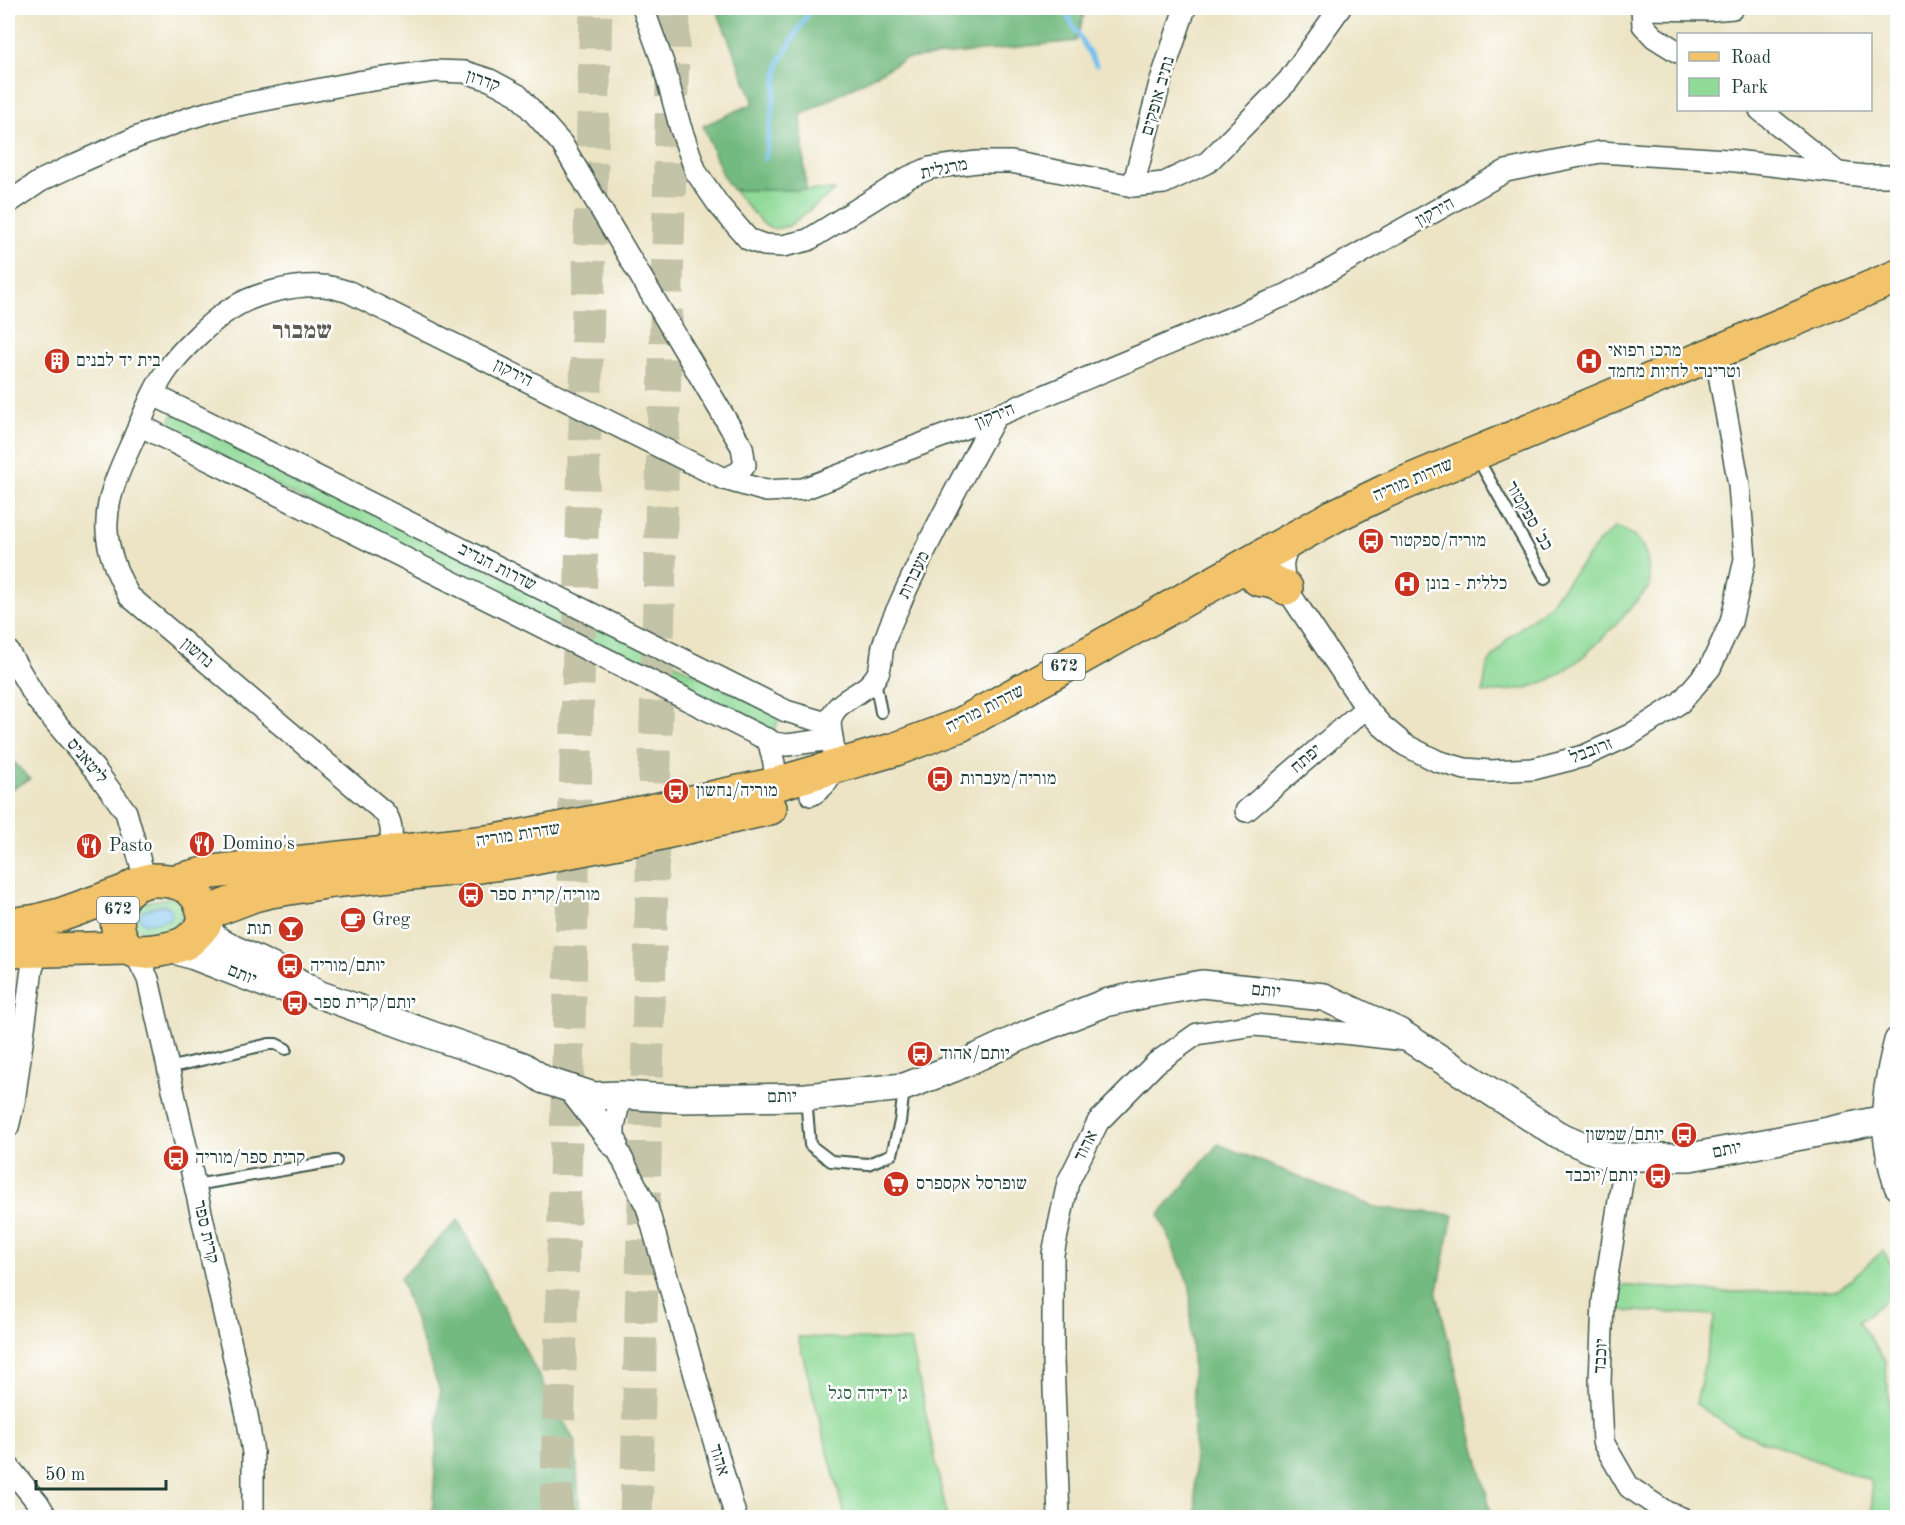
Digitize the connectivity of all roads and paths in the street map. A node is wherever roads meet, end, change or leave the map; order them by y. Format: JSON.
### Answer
{"nodes":[{"id":1,"x":643,"y":8,"type":"edge"},
{"id":2,"x":1185,"y":8,"type":"edge"},
{"id":3,"x":1340,"y":8,"type":"edge"},
{"id":4,"x":1641,"y":8,"type":"edge"},
{"id":5,"x":1733,"y":8,"type":"edge"},
{"id":6,"x":1677,"y":51,"type":"edge"},
{"id":7,"x":1761,"y":111,"type":"edge"},
{"id":8,"x":1839,"y":174,"type":"junction"},
{"id":9,"x":1898,"y":176,"type":"edge"},
{"id":10,"x":1133,"y":186,"type":"junction"},
{"id":11,"x":8,"y":203,"type":"edge"},
{"id":12,"x":1898,"y":276,"type":"edge"},
{"id":13,"x":1898,"y":301,"type":"edge"},
{"id":14,"x":1719,"y":374,"type":"junction"},
{"id":15,"x":146,"y":410,"type":"junction"},
{"id":16,"x":996,"y":416,"type":"junction"},
{"id":17,"x":1484,"y":471,"type":"junction"},
{"id":18,"x":724,"y":479,"type":"junction"},
{"id":19,"x":1299,"y":537,"type":"junction"},
{"id":20,"x":1275,"y":577,"type":"junction"},
{"id":21,"x":1545,"y":578,"type":"dead end"},
{"id":22,"x":8,"y":651,"type":"edge"},
{"id":23,"x":875,"y":679,"type":"junction"},
{"id":24,"x":1366,"y":708,"type":"junction"},
{"id":25,"x":881,"y":711,"type":"dead end"},
{"id":26,"x":768,"y":740,"type":"junction"},
{"id":27,"x":832,"y":743,"type":"junction"},
{"id":28,"x":776,"y":783,"type":"junction"},
{"id":29,"x":812,"y":795,"type":"junction"},
{"id":30,"x":1246,"y":811,"type":"dead end"},
{"id":31,"x":391,"y":852,"type":"junction"},
{"id":32,"x":151,"y":884,"type":"junction"},
{"id":33,"x":204,"y":919,"type":"junction"},
{"id":34,"x":8,"y":925,"type":"edge"},
{"id":35,"x":168,"y":948,"type":"junction"},
{"id":36,"x":44,"y":950,"type":"junction"},
{"id":37,"x":131,"y":950,"type":"junction"},
{"id":38,"x":8,"y":951,"type":"edge"},
{"id":39,"x":318,"y":994,"type":"junction"},
{"id":40,"x":1898,"y":1041,"type":"edge"},
{"id":41,"x":1414,"y":1042,"type":"junction"},
{"id":42,"x":286,"y":1049,"type":"dead end"},
{"id":43,"x":523,"y":1066,"type":"junction"},
{"id":44,"x":168,"y":1068,"type":"junction"},
{"id":45,"x":1888,"y":1079,"type":"junction"},
{"id":46,"x":904,"y":1087,"type":"junction"},
{"id":47,"x":572,"y":1089,"type":"junction"},
{"id":48,"x":621,"y":1095,"type":"junction"},
{"id":49,"x":806,"y":1097,"type":"junction"},
{"id":50,"x":1893,"y":1113,"type":"edge"},
{"id":51,"x":8,"y":1127,"type":"edge"},
{"id":52,"x":1843,"y":1128,"type":"junction"},
{"id":53,"x":614,"y":1143,"type":"junction"},
{"id":54,"x":1889,"y":1152,"type":"junction"},
{"id":55,"x":1626,"y":1157,"type":"junction"},
{"id":56,"x":336,"y":1161,"type":"dead end"},
{"id":57,"x":195,"y":1185,"type":"junction"},
{"id":58,"x":1898,"y":1186,"type":"edge"},
{"id":59,"x":8,"y":1466,"type":"edge"},
{"id":60,"x":47,"y":1518,"type":"edge"},
{"id":61,"x":254,"y":1518,"type":"edge"},
{"id":62,"x":736,"y":1518,"type":"edge"},
{"id":63,"x":1059,"y":1518,"type":"edge"},
{"id":64,"x":1682,"y":1518,"type":"edge"}],
"edges":[{"from":1,"to":10,"type":"street","name":"מרגלית"},
{"from":2,"to":10,"type":"street","name":"נתיב אופקים"},
{"from":3,"to":10,"type":"street","name":"מרגלית"},
{"from":4,"to":5,"type":"street"},
{"from":4,"to":6,"type":"street"},
{"from":7,"to":8,"type":"street"},
{"from":8,"to":9,"type":"street","name":"הירקון"},
{"from":8,"to":16,"type":"street","name":"הירקון"},
{"from":11,"to":18,"type":"street","name":"קדרון"},
{"from":12,"to":19,"type":"main road","name":"שדרות מוריה","number":"672"},
{"from":13,"to":14,"type":"main road","name":"שדרות מוריה","number":"672"},
{"from":14,"to":17,"type":"main road","name":"שדרות מוריה","number":"672"},
{"from":14,"to":24,"type":"street","name":"זרובבל"},
{"from":15,"to":18,"type":"street","name":"הירקון"},
{"from":15,"to":26,"type":"street","name":"שדרות הנדיב"},
{"from":15,"to":27,"type":"street","name":"שדרות הנדיב"},
{"from":15,"to":31,"type":"street","name":"נחשון"},
{"from":16,"to":18,"type":"street","name":"הירקון"},
{"from":16,"to":23,"type":"street","name":"מעברות"},
{"from":17,"to":20,"type":"main road","name":"שדרות מוריה","number":"672"},
{"from":17,"to":21,"type":"lane","name":"ככ' ספקטור"},
{"from":19,"to":20,"type":"street"},
{"from":19,"to":27,"type":"main road","name":"שדרות מוריה","number":"672"},
{"from":20,"to":24,"type":"street","name":"זרובבל"},
{"from":20,"to":29,"type":"main road","name":"שדרות מוריה","number":"672"},
{"from":22,"to":32,"type":"street","name":"ליטאניס"},
{"from":23,"to":25,"type":"lane"},
{"from":23,"to":27,"type":"street"},
{"from":24,"to":30,"type":"street","name":"יפתח"},
{"from":26,"to":27,"type":"street","name":"שדרות הנדיב"},
{"from":26,"to":28,"type":"street"},
{"from":27,"to":28,"type":"main road","name":"שדרות מוריה","number":"672"},
{"from":27,"to":29,"type":"street"},
{"from":28,"to":31,"type":"main road","name":"שדרות מוריה","number":"672"},
{"from":29,"to":33,"type":"main road","name":"שדרות מוריה","number":"672"},
{"from":31,"to":32,"type":"main road","name":"שדרות מוריה","number":"672"},
{"from":32,"to":33,"type":"main road"},
{"from":32,"to":34,"type":"main road","name":"שדרות מוריה","number":"672"},
{"from":32,"to":37,"type":"main road","number":"672"},
{"from":33,"to":35,"type":"main road","number":"672"},
{"from":33,"to":39,"type":"street","name":"יותם"},
{"from":35,"to":37,"type":"main road","number":"672"},
{"from":35,"to":39,"type":"street","name":"יותם"},
{"from":36,"to":37,"type":"main road","number":"672"},
{"from":36,"to":38,"type":"main road","number":"672"},
{"from":36,"to":51,"type":"street"},
{"from":37,"to":44,"type":"street","name":"קרית ספר"},
{"from":39,"to":43,"type":"street","name":"יותם"},
{"from":40,"to":45,"type":"street"},
{"from":41,"to":46,"type":"street","name":"יותם"},
{"from":41,"to":55,"type":"street","name":"יותם"},
{"from":41,"to":63,"type":"street","name":"אהוד"},
{"from":42,"to":44,"type":"lane"},
{"from":43,"to":47,"type":"street","name":"יותם"},
{"from":43,"to":48,"type":"street","name":"יותם"},
{"from":44,"to":57,"type":"street","name":"קרית ספר"},
{"from":45,"to":50,"type":"street"},
{"from":45,"to":52,"type":"street"},
{"from":46,"to":49,"type":"street","name":"יותם"},
{"from":46,"to":49,"type":"lane"},
{"from":47,"to":48,"type":"street","name":"יותם"},
{"from":47,"to":53,"type":"street"},
{"from":48,"to":49,"type":"street","name":"יותם"},
{"from":48,"to":53,"type":"street"},
{"from":50,"to":52,"type":"street","name":"יותם"},
{"from":50,"to":54,"type":"street"},
{"from":52,"to":54,"type":"street"},
{"from":52,"to":55,"type":"street","name":"יותם"},
{"from":53,"to":62,"type":"street","name":"אהוד"},
{"from":54,"to":58,"type":"street"},
{"from":55,"to":64,"type":"street","name":"יוכבד"},
{"from":56,"to":57,"type":"lane"},
{"from":57,"to":61,"type":"street","name":"קרית ספר"},
{"from":59,"to":60,"type":"street"}]}
